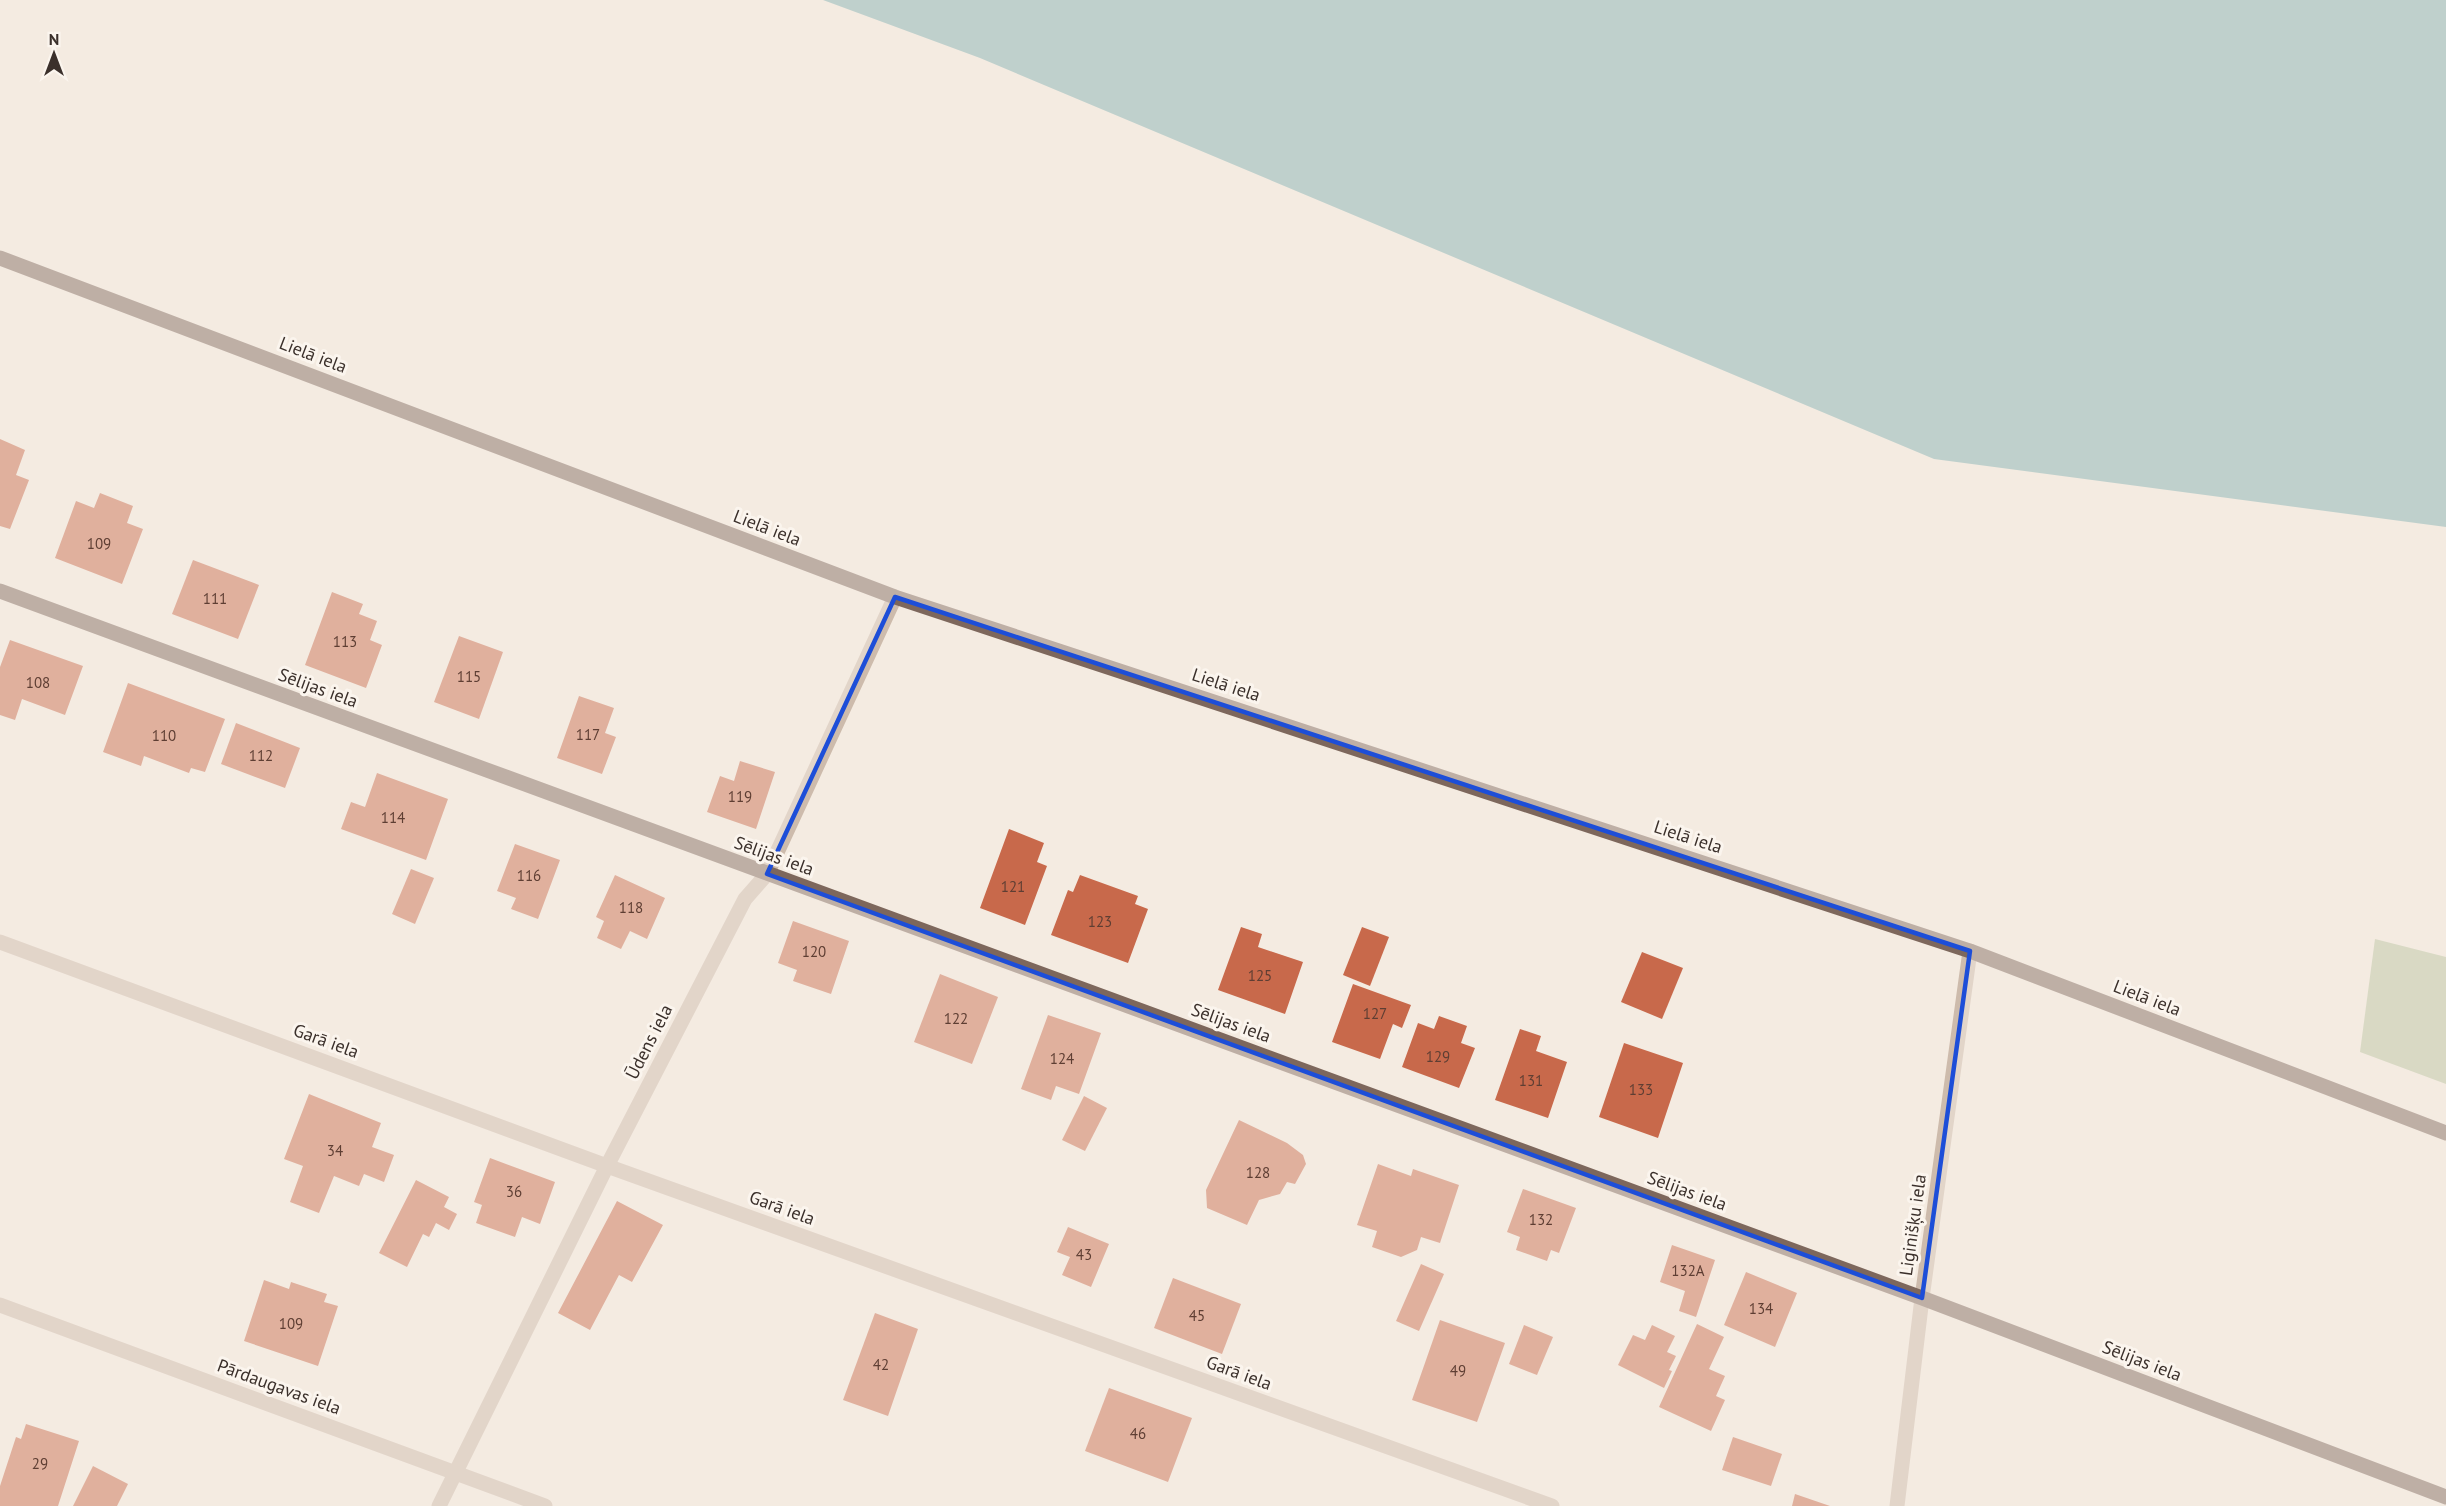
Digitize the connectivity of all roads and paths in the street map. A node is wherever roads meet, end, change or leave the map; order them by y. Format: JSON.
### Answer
{"nodes":[{"id":1,"x":0,"y":258,"type":"edge"},
{"id":2,"x":0,"y":591,"type":"edge"},
{"id":3,"x":895,"y":597,"type":"junction"},
{"id":4,"x":767,"y":874,"type":"junction"},
{"id":5,"x":0,"y":942,"type":"edge"},
{"id":6,"x":1970,"y":951,"type":"junction"},
{"id":7,"x":2446,"y":1133,"type":"edge"},
{"id":8,"x":608,"y":1166,"type":"junction"},
{"id":9,"x":1922,"y":1298,"type":"junction"},
{"id":10,"x":0,"y":1305,"type":"edge"},
{"id":11,"x":455,"y":1472,"type":"junction"},
{"id":12,"x":2446,"y":1497,"type":"edge"},
{"id":13,"x":439,"y":1506,"type":"edge"},
{"id":14,"x":545,"y":1506,"type":"edge"},
{"id":15,"x":1552,"y":1506,"type":"edge"},
{"id":16,"x":1897,"y":1506,"type":"edge"}],
"edges":[{"from":1,"to":3,"type":"main road","name":"Lielā iela"},
{"from":2,"to":4,"type":"main road","name":"Sēlijas iela"},
{"from":3,"to":4,"type":"street","name":"Ūdens iela"},
{"from":3,"to":6,"type":"main road","name":"Lielā iela"},
{"from":4,"to":8,"type":"street","name":"Ūdens iela"},
{"from":4,"to":9,"type":"main road","name":"Sēlijas iela"},
{"from":5,"to":8,"type":"street","name":"Garā iela"},
{"from":6,"to":7,"type":"main road","name":"Lielā iela"},
{"from":6,"to":9,"type":"street","name":"Liginišķu iela"},
{"from":8,"to":11,"type":"street","name":"Ūdens iela"},
{"from":8,"to":15,"type":"street","name":"Garā iela"},
{"from":9,"to":12,"type":"main road","name":"Sēlijas iela"},
{"from":9,"to":16,"type":"street","name":"Liginišķu iela"},
{"from":10,"to":11,"type":"street","name":"Pārdaugavas iela"},
{"from":11,"to":13,"type":"street","name":"Ūdens iela"},
{"from":11,"to":14,"type":"street","name":"Pārdaugavas iela"}]}
